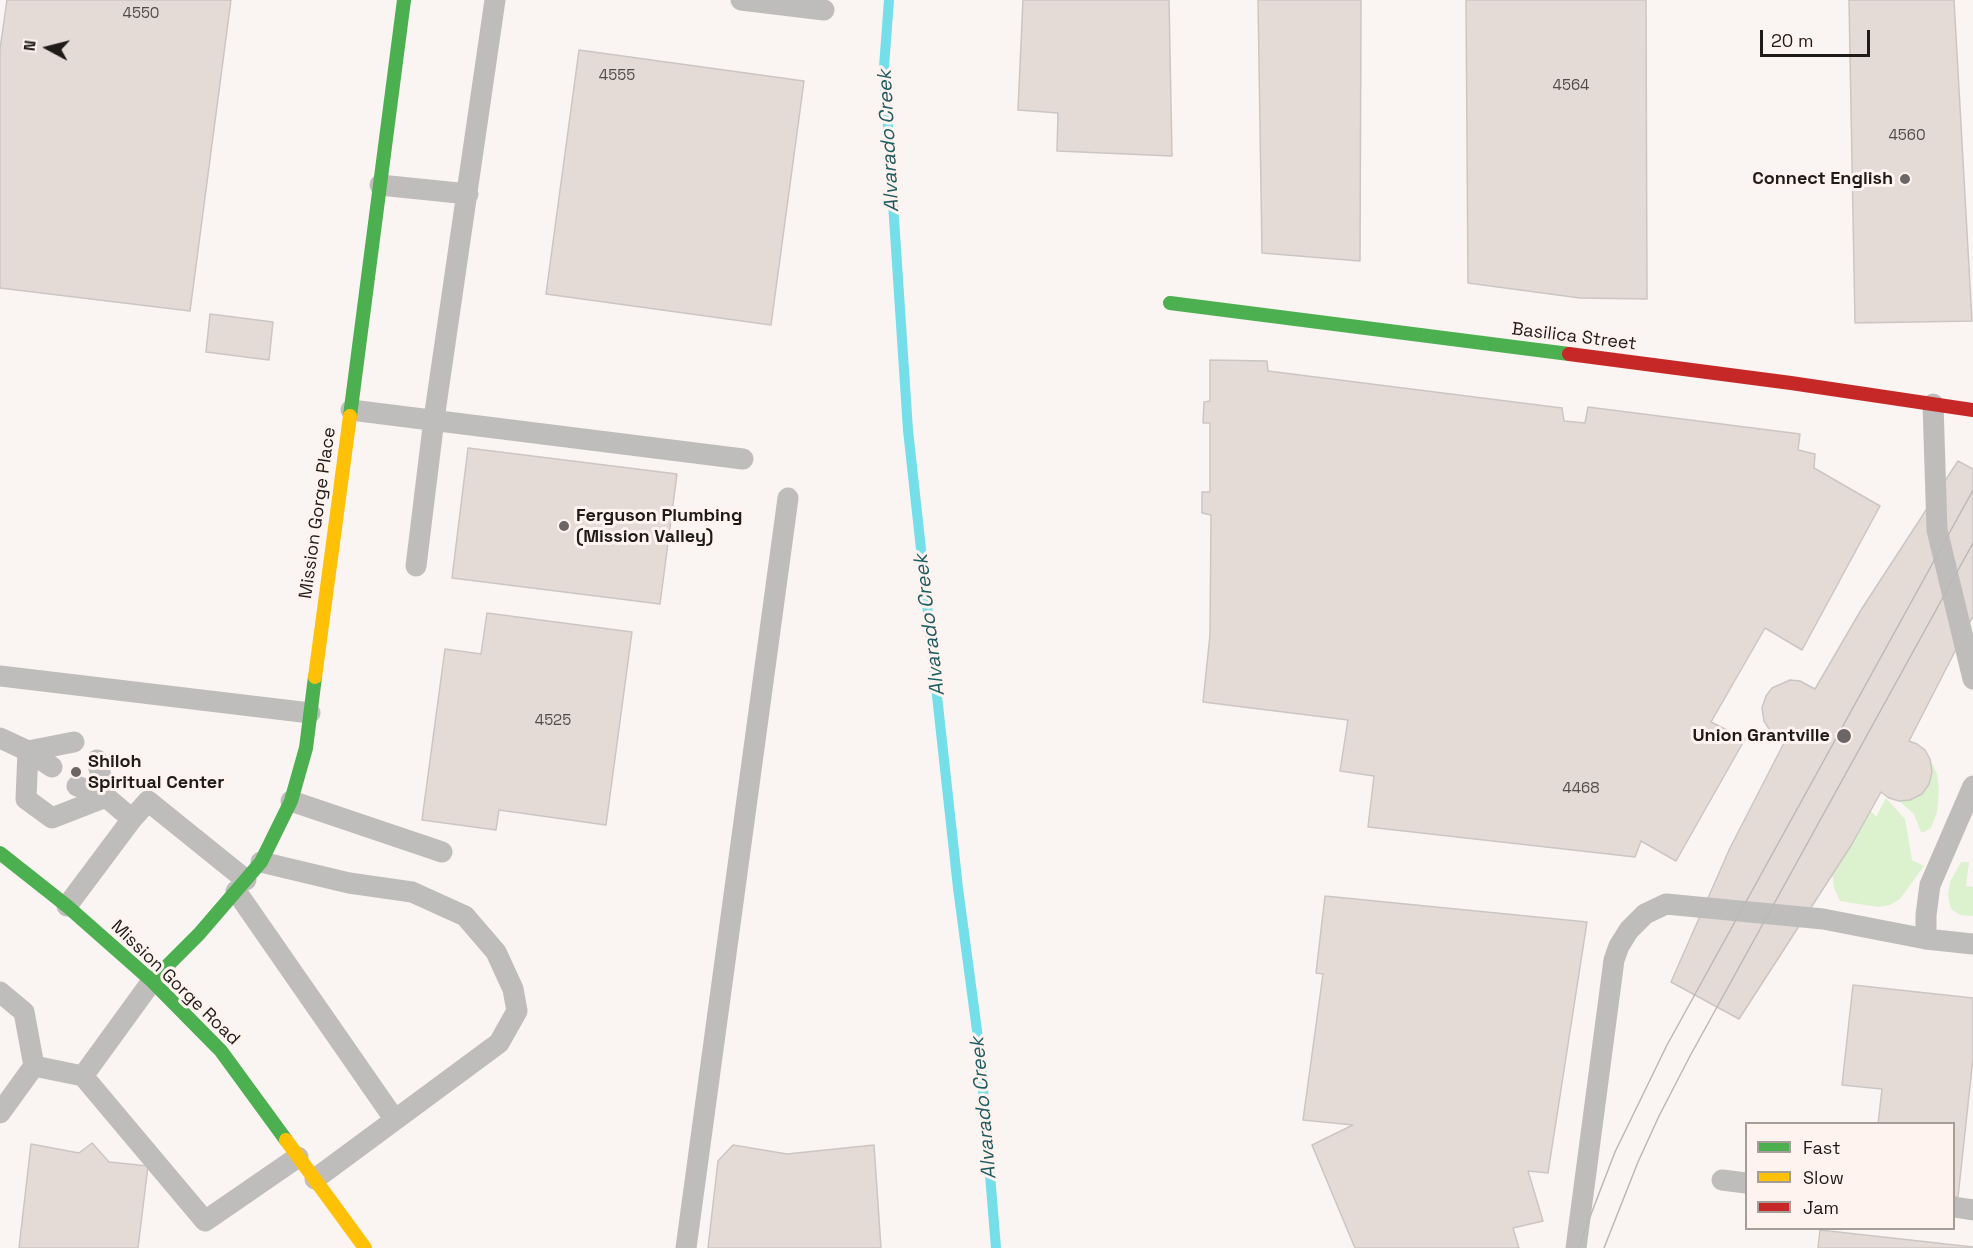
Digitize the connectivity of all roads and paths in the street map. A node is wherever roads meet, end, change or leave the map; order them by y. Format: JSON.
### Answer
{"nodes":[{"id":1,"x":404,"y":0,"type":"edge"},
{"id":2,"x":495,"y":0,"type":"edge"},
{"id":3,"x":741,"y":0,"type":"edge"},
{"id":4,"x":824,"y":10,"type":"dead end"},
{"id":5,"x":380,"y":185,"type":"junction"},
{"id":6,"x":468,"y":194,"type":"junction"},
{"id":7,"x":1170,"y":303,"type":"dead end"},
{"id":8,"x":1933,"y":404,"type":"junction"},
{"id":9,"x":351,"y":410,"type":"junction"},
{"id":10,"x":1973,"y":410,"type":"edge"},
{"id":11,"x":434,"y":419,"type":"junction"},
{"id":12,"x":743,"y":459,"type":"dead end"},
{"id":13,"x":788,"y":498,"type":"dead end"},
{"id":14,"x":416,"y":566,"type":"dead end"},
{"id":15,"x":0,"y":676,"type":"edge"},
{"id":16,"x":1973,"y":679,"type":"edge"},
{"id":17,"x":310,"y":712,"type":"junction"},
{"id":18,"x":74,"y":742,"type":"dead end"},
{"id":19,"x":2,"y":744,"type":"edge"},
{"id":20,"x":28,"y":751,"type":"junction"},
{"id":21,"x":97,"y":760,"type":"dead end"},
{"id":22,"x":52,"y":767,"type":"dead end"},
{"id":23,"x":76,"y":786,"type":"dead end"},
{"id":24,"x":1973,"y":786,"type":"edge"},
{"id":25,"x":106,"y":797,"type":"junction"},
{"id":26,"x":291,"y":801,"type":"junction"},
{"id":27,"x":132,"y":819,"type":"junction"},
{"id":28,"x":442,"y":852,"type":"dead end"},
{"id":29,"x":0,"y":853,"type":"edge"},
{"id":30,"x":261,"y":862,"type":"junction"},
{"id":31,"x":241,"y":886,"type":"junction"},
{"id":32,"x":67,"y":906,"type":"junction"},
{"id":33,"x":1926,"y":939,"type":"junction"},
{"id":34,"x":1973,"y":944,"type":"edge"},
{"id":35,"x":152,"y":981,"type":"junction"},
{"id":36,"x":0,"y":992,"type":"edge"},
{"id":37,"x":34,"y":1066,"type":"junction"},
{"id":38,"x":83,"y":1076,"type":"junction"},
{"id":39,"x":0,"y":1113,"type":"edge"},
{"id":40,"x":395,"y":1120,"type":"junction"},
{"id":41,"x":298,"y":1157,"type":"junction"},
{"id":42,"x":315,"y":1179,"type":"junction"},
{"id":43,"x":1722,"y":1180,"type":"dead end"},
{"id":44,"x":1745,"y":1183,"type":"edge"},
{"id":45,"x":1955,"y":1208,"type":"edge"},
{"id":46,"x":1973,"y":1210,"type":"edge"},
{"id":47,"x":365,"y":1248,"type":"edge"},
{"id":48,"x":686,"y":1248,"type":"edge"},
{"id":49,"x":1576,"y":1248,"type":"edge"}],
"edges":[{"from":1,"to":5,"type":"street","name":"Mission Gorge Place"},
{"from":2,"to":6,"type":"lane"},
{"from":3,"to":4,"type":"lane"},
{"from":5,"to":6,"type":"lane"},
{"from":5,"to":9,"type":"street","name":"Mission Gorge Place"},
{"from":6,"to":11,"type":"lane"},
{"from":7,"to":8,"type":"street","name":"Basilica Street"},
{"from":8,"to":10,"type":"street","name":"Basilica Street"},
{"from":8,"to":16,"type":"lane"},
{"from":9,"to":11,"type":"lane"},
{"from":9,"to":17,"type":"street","name":"Mission Gorge Place"},
{"from":11,"to":12,"type":"lane"},
{"from":11,"to":14,"type":"lane"},
{"from":13,"to":48,"type":"lane"},
{"from":15,"to":17,"type":"lane"},
{"from":17,"to":26,"type":"street","name":"Mission Gorge Place"},
{"from":18,"to":20,"type":"lane"},
{"from":19,"to":20,"type":"lane"},
{"from":20,"to":22,"type":"lane"},
{"from":20,"to":25,"type":"lane"},
{"from":21,"to":25,"type":"lane"},
{"from":23,"to":25,"type":"lane"},
{"from":24,"to":33,"type":"lane"},
{"from":25,"to":27,"type":"lane"},
{"from":26,"to":28,"type":"lane"},
{"from":26,"to":30,"type":"street","name":"Mission Gorge Place"},
{"from":27,"to":31,"type":"lane"},
{"from":27,"to":32,"type":"lane"},
{"from":29,"to":32,"type":"street","name":"Mission Gorge Road"},
{"from":30,"to":31,"type":"street","name":"Mission Gorge Place"},
{"from":30,"to":40,"type":"lane"},
{"from":31,"to":35,"type":"street","name":"Mission Gorge Place"},
{"from":31,"to":40,"type":"lane"},
{"from":32,"to":35,"type":"street","name":"Mission Gorge Road"},
{"from":33,"to":34,"type":"lane"},
{"from":33,"to":49,"type":"lane"},
{"from":35,"to":38,"type":"lane"},
{"from":35,"to":41,"type":"street","name":"Mission Gorge Road"},
{"from":36,"to":37,"type":"lane"},
{"from":37,"to":38,"type":"lane"},
{"from":37,"to":39,"type":"lane"},
{"from":38,"to":41,"type":"lane"},
{"from":40,"to":42,"type":"lane"},
{"from":41,"to":42,"type":"street","name":"Mission Gorge Road"},
{"from":42,"to":47,"type":"street","name":"Mission Gorge Road"},
{"from":43,"to":44,"type":"lane"},
{"from":45,"to":46,"type":"lane"}]}
